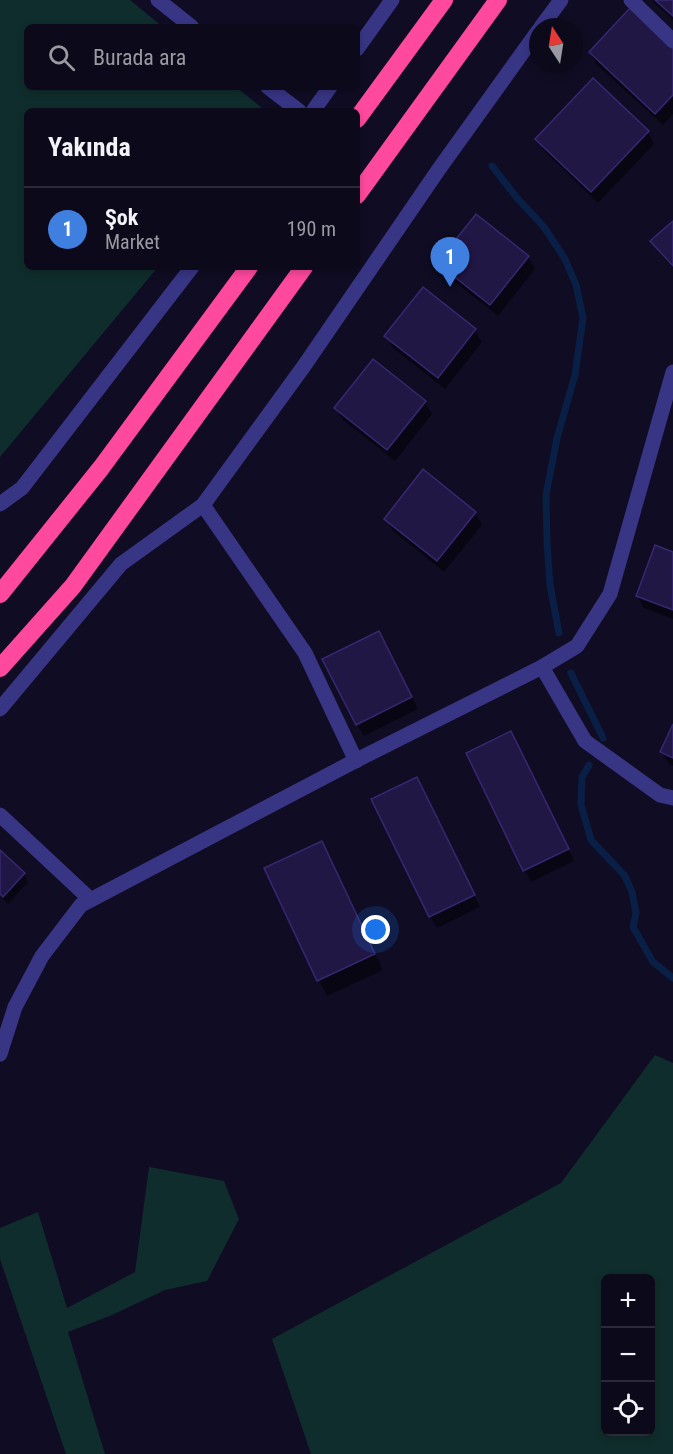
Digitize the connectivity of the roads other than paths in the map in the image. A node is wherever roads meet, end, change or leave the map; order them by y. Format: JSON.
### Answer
{"nodes":[{"id":1,"x":158,"y":0,"type":"edge"},
{"id":2,"x":392,"y":0,"type":"edge"},
{"id":3,"x":498,"y":0,"type":"edge"},
{"id":4,"x":561,"y":0,"type":"edge"},
{"id":5,"x":631,"y":0,"type":"edge"},
{"id":6,"x":436,"y":3,"type":"edge"},
{"id":7,"x":548,"y":18,"type":"edge"},
{"id":8,"x":188,"y":24,"type":"edge"},
{"id":9,"x":673,"y":41,"type":"edge"},
{"id":10,"x":529,"y":44,"type":"edge"},
{"id":11,"x":360,"y":45,"type":"edge"},
{"id":12,"x":272,"y":90,"type":"edge"},
{"id":13,"x":328,"y":90,"type":"edge"},
{"id":14,"x":295,"y":108,"type":"edge"},
{"id":15,"x":315,"y":108,"type":"edge"},
{"id":16,"x":360,"y":115,"type":"edge"},
{"id":17,"x":360,"y":191,"type":"edge"},
{"id":18,"x":190,"y":270,"type":"edge"},
{"id":19,"x":247,"y":270,"type":"edge"},
{"id":20,"x":302,"y":270,"type":"edge"},
{"id":21,"x":673,"y":372,"type":"edge"},
{"id":22,"x":0,"y":504,"type":"edge"},
{"id":23,"x":203,"y":505,"type":"junction"},
{"id":24,"x":0,"y":594,"type":"edge"},
{"id":25,"x":542,"y":667,"type":"junction"},
{"id":26,"x":0,"y":668,"type":"edge"},
{"id":27,"x":0,"y":709,"type":"edge"},
{"id":28,"x":356,"y":761,"type":"junction"},
{"id":29,"x":673,"y":798,"type":"edge"},
{"id":30,"x":0,"y":815,"type":"edge"},
{"id":31,"x":91,"y":900,"type":"junction"},
{"id":32,"x":0,"y":1054,"type":"edge"}],
"edges":[{"from":1,"to":8,"type":"street"},
{"from":2,"to":11,"type":"street"},
{"from":3,"to":17,"type":"highway"},
{"from":4,"to":7,"type":"street"},
{"from":5,"to":9,"type":"street"},
{"from":6,"to":16,"type":"highway"},
{"from":10,"to":23,"type":"street"},
{"from":12,"to":14,"type":"street"},
{"from":13,"to":15,"type":"street"},
{"from":18,"to":22,"type":"street"},
{"from":19,"to":24,"type":"highway"},
{"from":20,"to":26,"type":"highway"},
{"from":21,"to":25,"type":"street"},
{"from":23,"to":27,"type":"street"},
{"from":23,"to":28,"type":"street"},
{"from":25,"to":28,"type":"street"},
{"from":25,"to":29,"type":"street"},
{"from":28,"to":31,"type":"street"},
{"from":30,"to":31,"type":"street"},
{"from":31,"to":32,"type":"street"}]}
